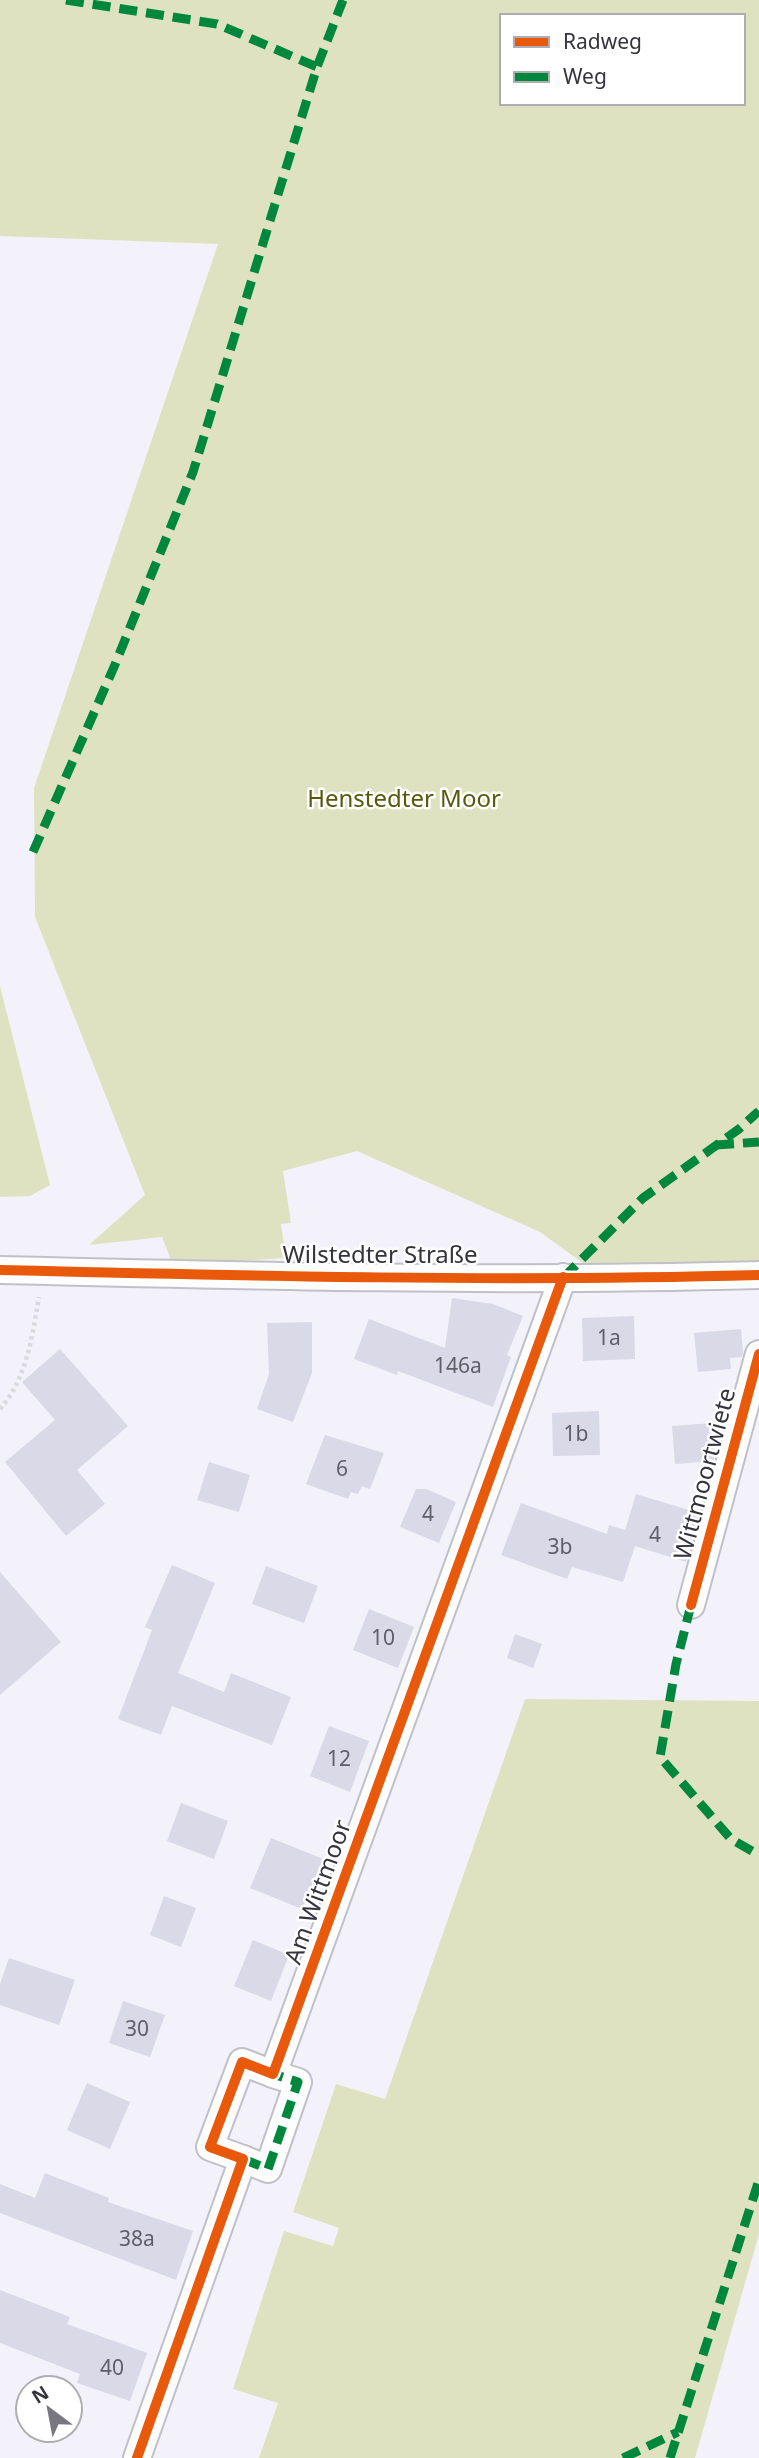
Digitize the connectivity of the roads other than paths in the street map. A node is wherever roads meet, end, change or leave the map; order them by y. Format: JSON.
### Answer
{"nodes":[{"id":1,"x":0,"y":1270,"type":"edge"},
{"id":2,"x":759,"y":1275,"type":"edge"},
{"id":3,"x":563,"y":1277,"type":"junction"},
{"id":4,"x":759,"y":1354,"type":"edge"},
{"id":5,"x":691,"y":1605,"type":"dead end"},
{"id":6,"x":273,"y":2074,"type":"junction"},
{"id":7,"x":243,"y":2159,"type":"junction"},
{"id":8,"x":137,"y":2458,"type":"edge"}],
"edges":[{"from":1,"to":3,"type":"street","name":"Wilstedter Straße"},
{"from":2,"to":3,"type":"street","name":"Wilstedter Straße"},
{"from":3,"to":6,"type":"street","name":"Am Wittmoor"},
{"from":4,"to":5,"type":"street","name":"Wittmoortwiete"},
{"from":6,"to":7,"type":"street"},
{"from":6,"to":7,"type":"street"},
{"from":7,"to":8,"type":"street"}]}
